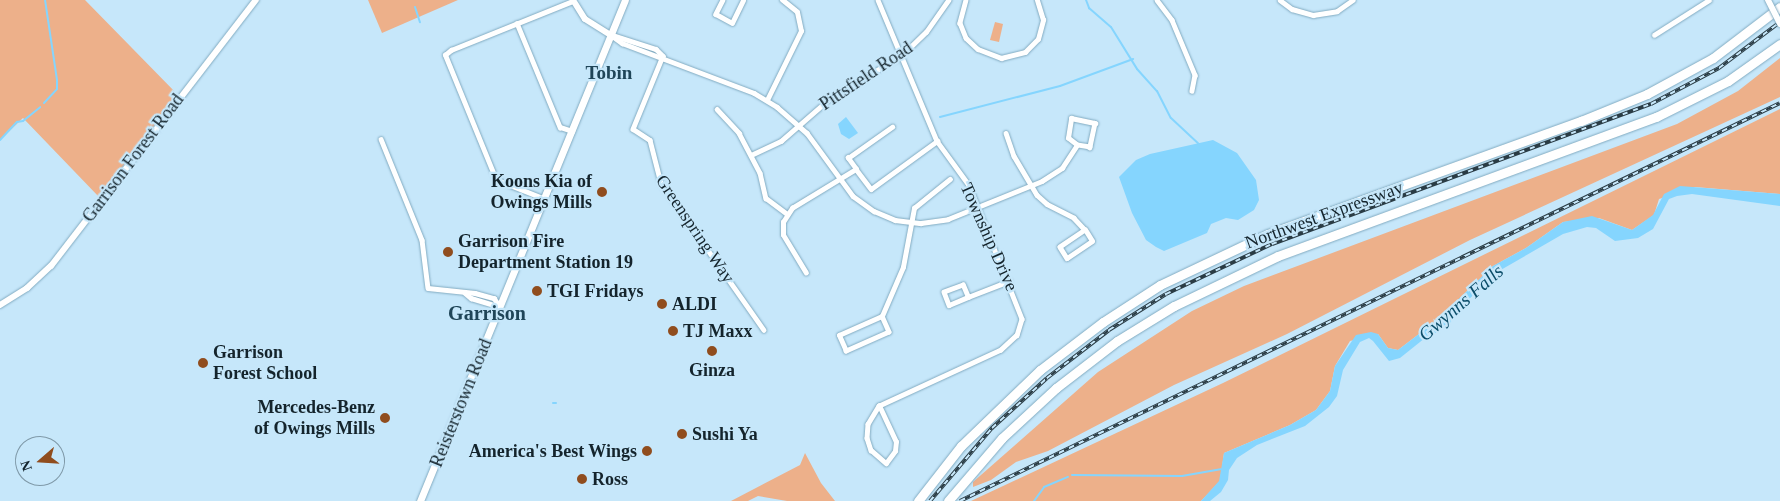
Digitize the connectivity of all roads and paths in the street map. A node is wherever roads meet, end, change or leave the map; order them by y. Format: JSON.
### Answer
{"nodes":[{"id":1,"x":256,"y":0,"type":"edge"},
{"id":2,"x":573,"y":0,"type":"edge"},
{"id":3,"x":624,"y":0,"type":"edge"},
{"id":4,"x":723,"y":0,"type":"edge"},
{"id":5,"x":743,"y":0,"type":"edge"},
{"id":6,"x":782,"y":0,"type":"edge"},
{"id":7,"x":878,"y":0,"type":"edge"},
{"id":8,"x":948,"y":0,"type":"edge"},
{"id":9,"x":958,"y":0,"type":"edge"},
{"id":10,"x":1037,"y":0,"type":"edge"},
{"id":11,"x":1157,"y":0,"type":"edge"},
{"id":12,"x":1280,"y":0,"type":"edge"},
{"id":13,"x":1353,"y":0,"type":"edge"},
{"id":14,"x":1708,"y":0,"type":"edge"},
{"id":15,"x":1768,"y":0,"type":"edge"},
{"id":16,"x":965,"y":2,"type":"edge"},
{"id":17,"x":1780,"y":7,"type":"edge"},
{"id":18,"x":517,"y":23,"type":"junction"},
{"id":19,"x":1780,"y":24,"type":"edge"},
{"id":20,"x":611,"y":35,"type":"junction"},
{"id":21,"x":1654,"y":35,"type":"dead end"},
{"id":22,"x":1780,"y":44,"type":"edge"},
{"id":23,"x":902,"y":55,"type":"junction"},
{"id":24,"x":663,"y":56,"type":"junction"},
{"id":25,"x":1192,"y":91,"type":"dead end"},
{"id":26,"x":767,"y":100,"type":"junction"},
{"id":27,"x":717,"y":109,"type":"dead end"},
{"id":28,"x":798,"y":125,"type":"junction"},
{"id":29,"x":892,"y":127,"type":"dead end"},
{"id":30,"x":572,"y":131,"type":"junction"},
{"id":31,"x":1006,"y":133,"type":"dead end"},
{"id":32,"x":381,"y":139,"type":"dead end"},
{"id":33,"x":937,"y":141,"type":"junction"},
{"id":34,"x":1077,"y":145,"type":"junction"},
{"id":35,"x":751,"y":155,"type":"junction"},
{"id":36,"x":856,"y":169,"type":"junction"},
{"id":37,"x":950,"y":179,"type":"dead end"},
{"id":38,"x":840,"y":181,"type":"junction"},
{"id":39,"x":1031,"y":185,"type":"junction"},
{"id":40,"x":544,"y":199,"type":"junction"},
{"id":41,"x":978,"y":208,"type":"junction"},
{"id":42,"x":786,"y":214,"type":"junction"},
{"id":43,"x":911,"y":223,"type":"junction"},
{"id":44,"x":1085,"y":230,"type":"junction"},
{"id":45,"x":806,"y":273,"type":"dead end"},
{"id":46,"x":1009,"y":281,"type":"junction"},
{"id":47,"x":968,"y":297,"type":"junction"},
{"id":48,"x":0,"y":305,"type":"edge"},
{"id":49,"x":500,"y":307,"type":"junction"},
{"id":50,"x":882,"y":316,"type":"junction"},
{"id":51,"x":764,"y":330,"type":"dead end"},
{"id":52,"x":879,"y":406,"type":"junction"},
{"id":53,"x":420,"y":501,"type":"edge"},
{"id":54,"x":918,"y":501,"type":"edge"},
{"id":55,"x":948,"y":501,"type":"edge"}],
"edges":[{"from":1,"to":48,"type":"main road","name":"Garrison Forest Road"},
{"from":2,"to":18,"type":"street"},
{"from":2,"to":20,"type":"main road"},
{"from":3,"to":20,"type":"main road","name":"Reisterstown Road"},
{"from":4,"to":5,"type":"street"},
{"from":6,"to":26,"type":"street"},
{"from":7,"to":23,"type":"street","name":"Township Drive"},
{"from":8,"to":23,"type":"street","name":"Pittsfield Road"},
{"from":9,"to":16,"type":"street"},
{"from":10,"to":16,"type":"street"},
{"from":11,"to":25,"type":"street"},
{"from":12,"to":13,"type":"street"},
{"from":14,"to":21,"type":"street"},
{"from":15,"to":19,"type":"main road","bridge":true},
{"from":17,"to":54,"type":"highway","name":"Northwest Expressway"},
{"from":18,"to":30,"type":"street"},
{"from":18,"to":40,"type":"street"},
{"from":20,"to":24,"type":"street"},
{"from":20,"to":24,"type":"street"},
{"from":20,"to":30,"type":"main road","name":"Reisterstown Road"},
{"from":22,"to":55,"type":"highway","name":"Northwest Expressway"},
{"from":23,"to":28,"type":"street","name":"Pittsfield Road"},
{"from":23,"to":33,"type":"street","name":"Township Drive"},
{"from":24,"to":26,"type":"street"},
{"from":24,"to":51,"type":"street","name":"Greenspring Way"},
{"from":26,"to":28,"type":"street"},
{"from":27,"to":35,"type":"street"},
{"from":28,"to":35,"type":"street","name":"Pittsfield Road"},
{"from":28,"to":38,"type":"street"},
{"from":29,"to":36,"type":"street"},
{"from":30,"to":40,"type":"main road","name":"Reisterstown Road"},
{"from":31,"to":39,"type":"street"},
{"from":32,"to":49,"type":"street"},
{"from":33,"to":36,"type":"street"},
{"from":33,"to":41,"type":"street","name":"Township Drive"},
{"from":34,"to":34,"type":"street"},
{"from":34,"to":39,"type":"street"},
{"from":35,"to":42,"type":"street"},
{"from":36,"to":38,"type":"street"},
{"from":37,"to":43,"type":"street"},
{"from":38,"to":42,"type":"street"},
{"from":38,"to":43,"type":"street"},
{"from":39,"to":41,"type":"street"},
{"from":39,"to":44,"type":"street"},
{"from":40,"to":49,"type":"main road","name":"Reisterstown Road"},
{"from":41,"to":43,"type":"street"},
{"from":41,"to":46,"type":"street","name":"Township Drive"},
{"from":42,"to":45,"type":"street"},
{"from":43,"to":50,"type":"street"},
{"from":44,"to":44,"type":"street"},
{"from":46,"to":47,"type":"street"},
{"from":46,"to":52,"type":"street","name":"Township Drive"},
{"from":47,"to":47,"type":"street"},
{"from":49,"to":53,"type":"main road","name":"Reisterstown Road"},
{"from":50,"to":50,"type":"street"},
{"from":52,"to":52,"type":"street"}]}
